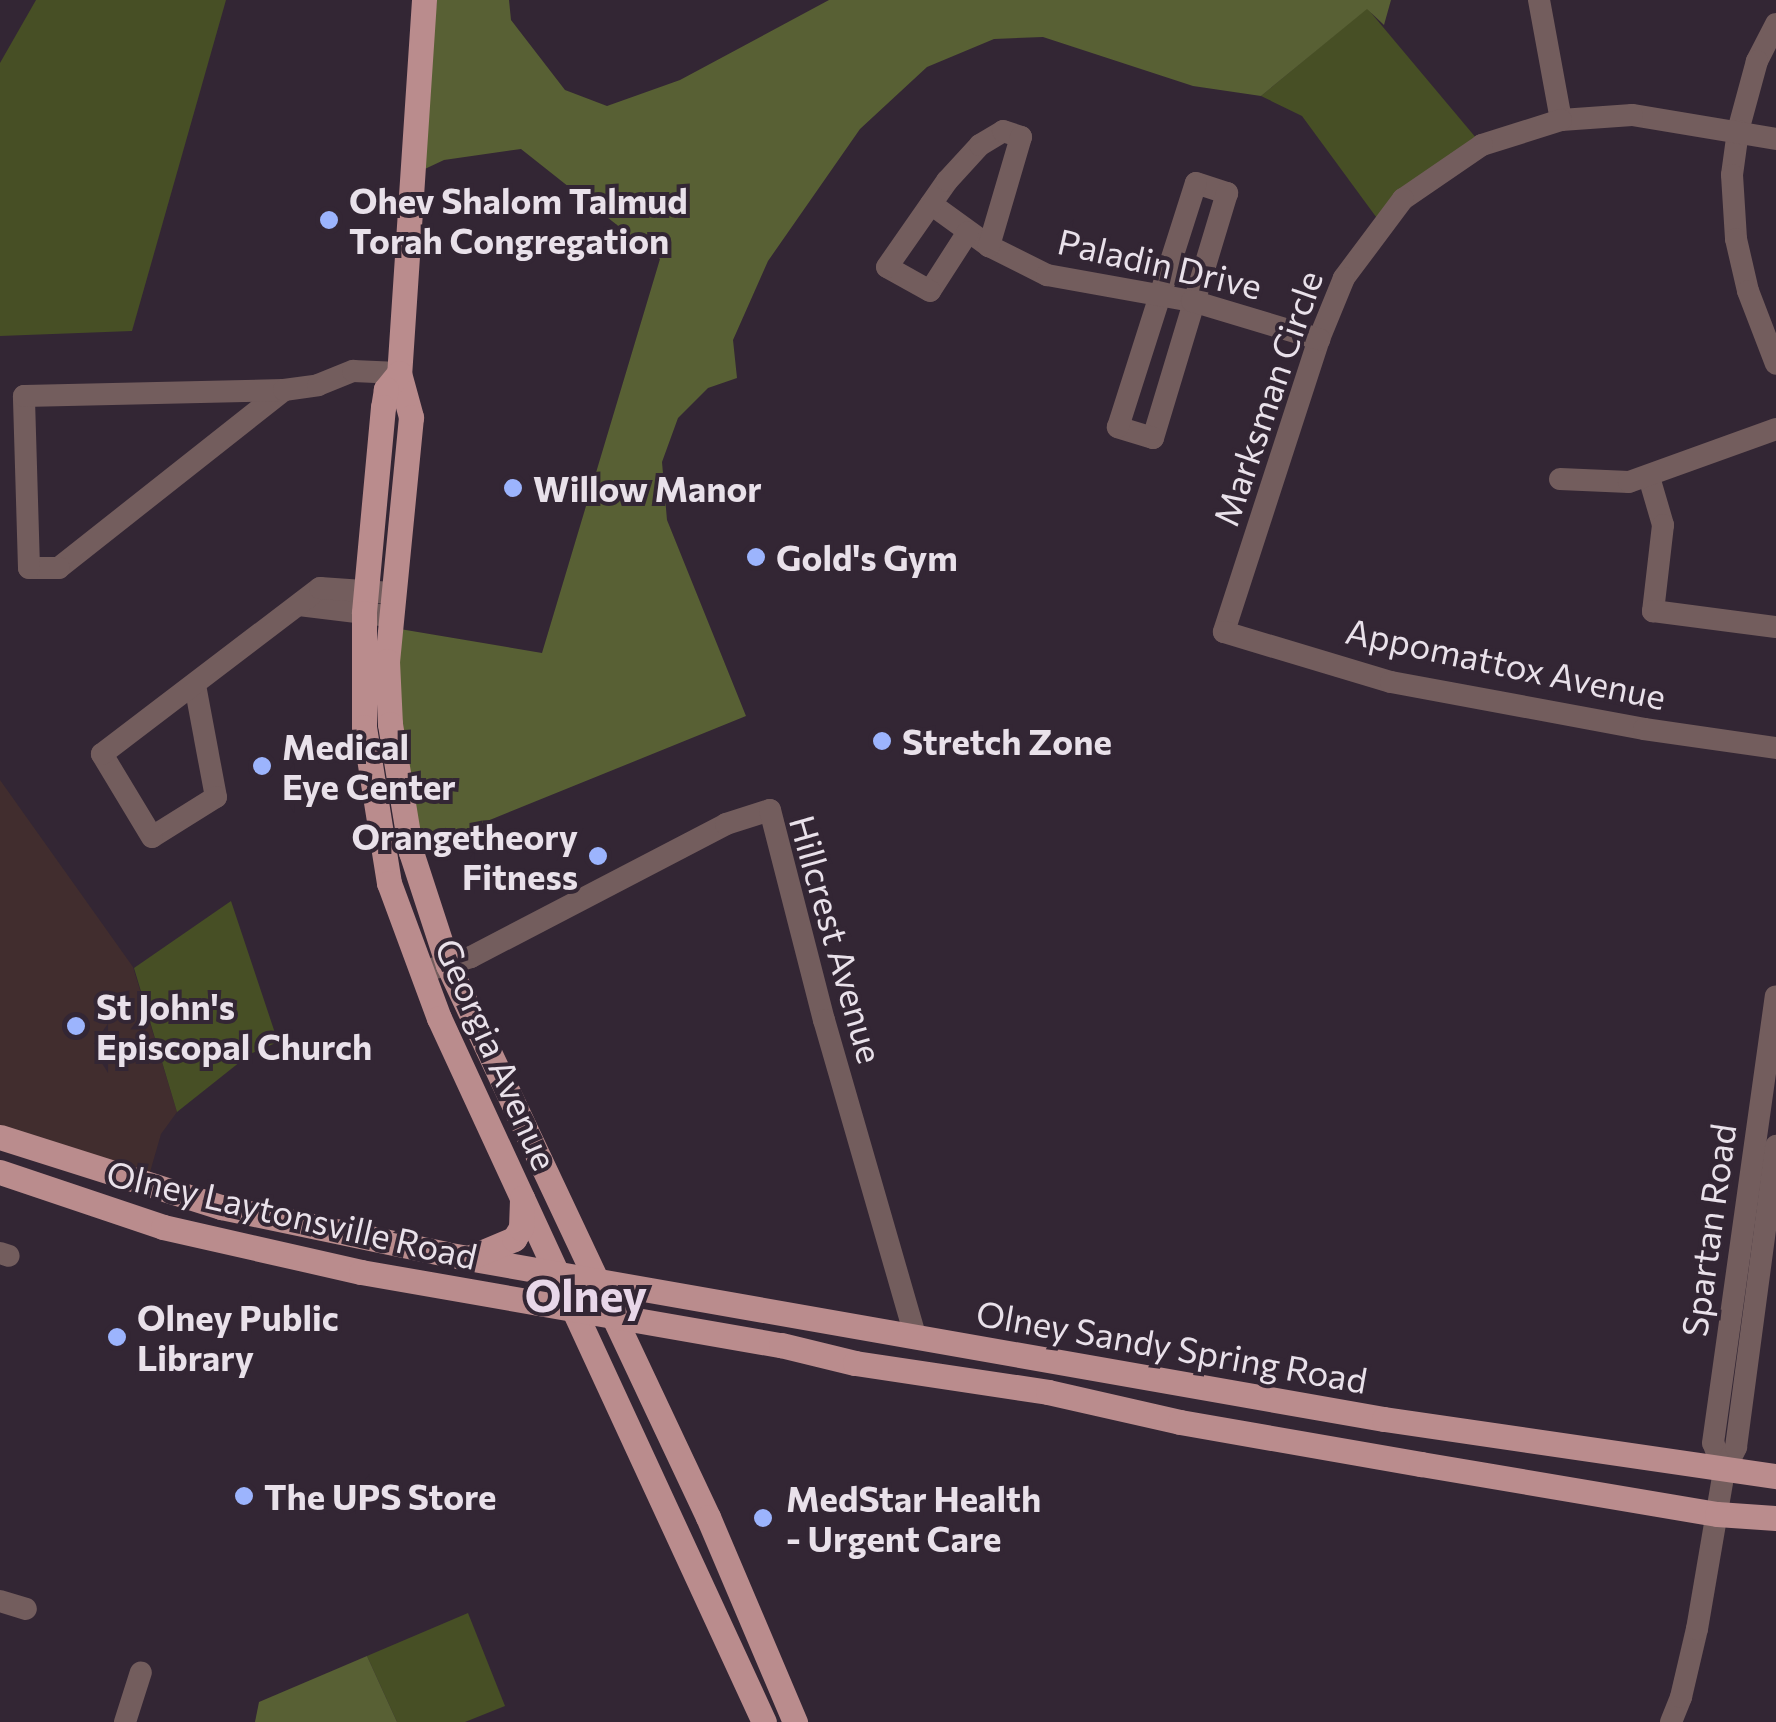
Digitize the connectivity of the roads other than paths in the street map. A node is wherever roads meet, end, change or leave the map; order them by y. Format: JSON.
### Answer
{"nodes":[{"id":1,"x":424,"y":0,"type":"edge"},
{"id":2,"x":1538,"y":0,"type":"edge"},
{"id":3,"x":1776,"y":24,"type":"edge"},
{"id":4,"x":1562,"y":120,"type":"junction"},
{"id":5,"x":1738,"y":131,"type":"junction"},
{"id":6,"x":1776,"y":139,"type":"edge"},
{"id":7,"x":931,"y":204,"type":"junction"},
{"id":8,"x":968,"y":232,"type":"junction"},
{"id":9,"x":989,"y":246,"type":"junction"},
{"id":10,"x":1159,"y":294,"type":"junction"},
{"id":11,"x":1192,"y":301,"type":"junction"},
{"id":12,"x":1319,"y":340,"type":"junction"},
{"id":13,"x":1776,"y":364,"type":"edge"},
{"id":14,"x":399,"y":373,"type":"junction"},
{"id":15,"x":284,"y":390,"type":"junction"},
{"id":16,"x":1776,"y":430,"type":"edge"},
{"id":17,"x":1649,"y":477,"type":"junction"},
{"id":18,"x":1560,"y":479,"type":"dead end"},
{"id":19,"x":377,"y":603,"type":"junction"},
{"id":20,"x":1776,"y":627,"type":"edge"},
{"id":21,"x":1224,"y":632,"type":"joint"},
{"id":22,"x":195,"y":684,"type":"junction"},
{"id":23,"x":1776,"y":748,"type":"edge"},
{"id":24,"x":448,"y":966,"type":"junction"},
{"id":25,"x":420,"y":973,"type":"junction"},
{"id":26,"x":1776,"y":996,"type":"edge"},
{"id":27,"x":0,"y":1137,"type":"edge"},
{"id":28,"x":1776,"y":1146,"type":"edge"},
{"id":29,"x":0,"y":1172,"type":"edge"},
{"id":30,"x":522,"y":1198,"type":"junction"},
{"id":31,"x":1770,"y":1252,"type":"edge"},
{"id":32,"x":468,"y":1258,"type":"junction"},
{"id":33,"x":557,"y":1273,"type":"junction"},
{"id":34,"x":597,"y":1281,"type":"junction"},
{"id":35,"x":573,"y":1310,"type":"junction"},
{"id":36,"x":615,"y":1316,"type":"junction"},
{"id":37,"x":700,"y":1330,"type":"junction"},
{"id":38,"x":915,"y":1336,"type":"junction"},
{"id":39,"x":648,"y":1386,"type":"junction"},
{"id":40,"x":1724,"y":1471,"type":"junction"},
{"id":41,"x":1776,"y":1476,"type":"edge"},
{"id":42,"x":1717,"y":1514,"type":"junction"},
{"id":43,"x":1776,"y":1518,"type":"edge"},
{"id":44,"x":0,"y":1601,"type":"edge"},
{"id":45,"x":26,"y":1609,"type":"dead end"},
{"id":46,"x":140,"y":1672,"type":"dead end"},
{"id":47,"x":125,"y":1722,"type":"edge"},
{"id":48,"x":764,"y":1722,"type":"edge"},
{"id":49,"x":795,"y":1722,"type":"edge"},
{"id":50,"x":1670,"y":1722,"type":"edge"}],
"edges":[{"from":1,"to":14,"type":"main road","name":"Georgia Avenue"},
{"from":2,"to":4,"type":"street"},
{"from":3,"to":5,"type":"street"},
{"from":4,"to":5,"type":"street","name":"Marksman Circle"},
{"from":4,"to":12,"type":"street","name":"Marksman Circle"},
{"from":5,"to":6,"type":"street","name":"Marksman Circle"},
{"from":5,"to":13,"type":"street"},
{"from":7,"to":8,"type":"street","name":"Paladin Drive"},
{"from":7,"to":8,"type":"street"},
{"from":7,"to":9,"type":"street"},
{"from":8,"to":9,"type":"street","name":"Paladin Drive"},
{"from":9,"to":10,"type":"street","name":"Paladin Drive"},
{"from":10,"to":11,"type":"street","name":"Paladin Drive"},
{"from":10,"to":11,"type":"street"},
{"from":10,"to":11,"type":"street"},
{"from":11,"to":12,"type":"street","name":"Paladin Drive"},
{"from":12,"to":21,"type":"street","name":"Marksman Circle"},
{"from":14,"to":15,"type":"street"},
{"from":14,"to":19,"type":"main road","name":"Georgia Avenue"},
{"from":15,"to":15,"type":"street"},
{"from":16,"to":17,"type":"street"},
{"from":17,"to":18,"type":"street"},
{"from":17,"to":20,"type":"street"},
{"from":19,"to":22,"type":"street"},
{"from":19,"to":24,"type":"main road","name":"Georgia Avenue"},
{"from":19,"to":25,"type":"main road","name":"Georgia Avenue"},
{"from":21,"to":23,"type":"street","name":"Appomattox Avenue"},
{"from":22,"to":22,"type":"street"},
{"from":24,"to":25,"type":"street","name":"Hillcrest Avenue"},
{"from":24,"to":34,"type":"main road","name":"Georgia Avenue"},
{"from":24,"to":38,"type":"street","name":"Hillcrest Avenue"},
{"from":25,"to":30,"type":"main road","name":"Georgia Avenue"},
{"from":26,"to":40,"type":"street","name":"Spartan Road"},
{"from":27,"to":32,"type":"main road","name":"Olney Laytonsville Road"},
{"from":28,"to":31,"type":"street","name":"Spartan Road"},
{"from":29,"to":35,"type":"main road","name":"Olney Laytonsville Road"},
{"from":30,"to":32,"type":"main road"},
{"from":30,"to":33,"type":"main road","name":"Georgia Avenue"},
{"from":31,"to":40,"type":"street","name":"Spartan Road"},
{"from":32,"to":33,"type":"main road","name":"Olney Laytonsville Road"},
{"from":33,"to":34,"type":"main road","name":"Olney Sandy Spring Road"},
{"from":33,"to":35,"type":"main road","name":"Georgia Avenue"},
{"from":34,"to":36,"type":"main road","name":"Georgia Avenue"},
{"from":34,"to":38,"type":"main road","name":"Olney Sandy Spring Road"},
{"from":35,"to":36,"type":"main road","name":"Olney Sandy Spring Road"},
{"from":35,"to":48,"type":"main road","name":"Georgia Avenue"},
{"from":36,"to":37,"type":"main road","name":"Olney Sandy Spring Road"},
{"from":36,"to":39,"type":"main road","name":"Georgia Avenue"},
{"from":37,"to":39,"type":"main road"},
{"from":37,"to":42,"type":"main road","name":"Olney Sandy Spring Road"},
{"from":38,"to":40,"type":"main road","name":"Olney Sandy Spring Road"},
{"from":39,"to":49,"type":"main road","name":"Georgia Avenue"},
{"from":40,"to":41,"type":"main road","name":"Olney Sandy Spring Road"},
{"from":40,"to":42,"type":"street","name":"Spartan Road"},
{"from":42,"to":43,"type":"main road","name":"Olney Sandy Spring Road"},
{"from":42,"to":50,"type":"street","name":"Spartan Road"},
{"from":44,"to":45,"type":"street"},
{"from":46,"to":47,"type":"street"}]}
